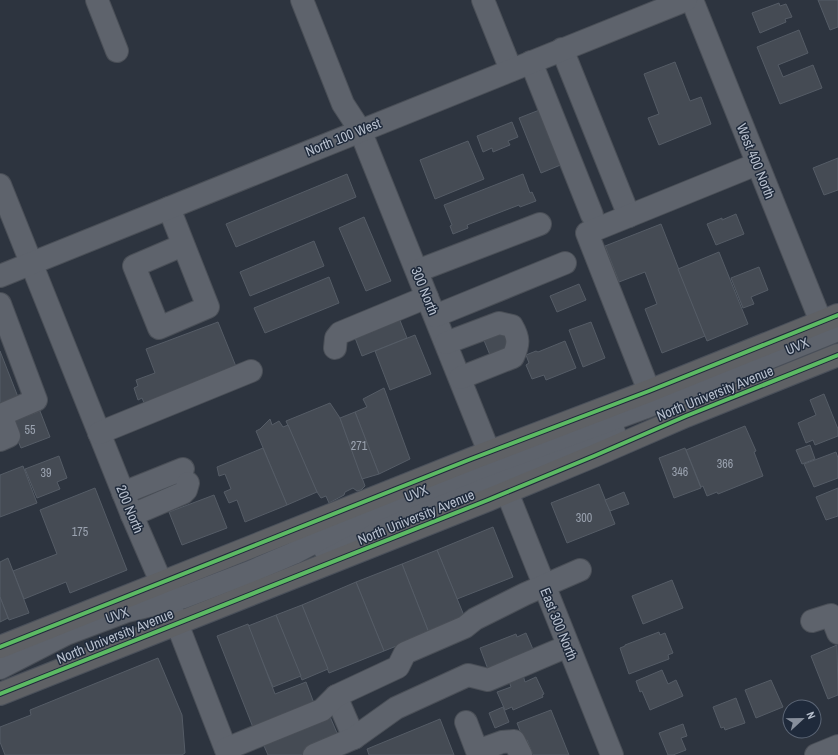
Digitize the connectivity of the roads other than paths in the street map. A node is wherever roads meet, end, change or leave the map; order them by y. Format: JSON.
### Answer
{"nodes":[{"id":1,"x":97,"y":0,"type":"edge"},
{"id":2,"x":302,"y":0,"type":"edge"},
{"id":3,"x":483,"y":0,"type":"edge"},
{"id":4,"x":686,"y":0,"type":"edge"},
{"id":5,"x":692,"y":0,"type":"edge"},
{"id":6,"x":562,"y":49,"type":"junction"},
{"id":7,"x":116,"y":51,"type":"dead end"},
{"id":8,"x":531,"y":62,"type":"junction"},
{"id":9,"x":511,"y":70,"type":"junction"},
{"id":10,"x":360,"y":130,"type":"junction"},
{"id":11,"x":757,"y":164,"type":"junction"},
{"id":12,"x":0,"y":185,"type":"edge"},
{"id":13,"x":169,"y":208,"type":"junction"},
{"id":14,"x":592,"y":214,"type":"dead end"},
{"id":15,"x":630,"y":216,"type":"junction"},
{"id":16,"x":540,"y":224,"type":"dead end"},
{"id":17,"x":183,"y":246,"type":"dead end"},
{"id":18,"x":31,"y":263,"type":"junction"},
{"id":19,"x":565,"y":263,"type":"dead end"},
{"id":20,"x":417,"y":271,"type":"junction"},
{"id":21,"x":0,"y":276,"type":"edge"},
{"id":22,"x":0,"y":304,"type":"edge"},
{"id":23,"x":431,"y":306,"type":"junction"},
{"id":24,"x":832,"y":322,"type":"edge"},
{"id":25,"x":446,"y":344,"type":"junction"},
{"id":26,"x":334,"y":348,"type":"dead end"},
{"id":27,"x":838,"y":353,"type":"edge"},
{"id":28,"x":251,"y":371,"type":"dead end"},
{"id":29,"x":460,"y":378,"type":"junction"},
{"id":30,"x":649,"y":391,"type":"junction"},
{"id":31,"x":99,"y":433,"type":"junction"},
{"id":32,"x":0,"y":440,"type":"edge"},
{"id":33,"x":489,"y":452,"type":"junction"},
{"id":34,"x":507,"y":492,"type":"junction"},
{"id":35,"x":123,"y":493,"type":"junction"},
{"id":36,"x":132,"y":515,"type":"junction"},
{"id":37,"x":580,"y":570,"type":"dead end"},
{"id":38,"x":543,"y":585,"type":"junction"},
{"id":39,"x":169,"y":603,"type":"junction"},
{"id":40,"x":812,"y":621,"type":"dead end"},
{"id":41,"x":838,"y":633,"type":"edge"},
{"id":42,"x":568,"y":646,"type":"junction"},
{"id":43,"x":0,"y":647,"type":"edge"},
{"id":44,"x":0,"y":668,"type":"edge"},
{"id":45,"x":0,"y":679,"type":"edge"},
{"id":46,"x":0,"y":694,"type":"edge"},
{"id":47,"x":336,"y":696,"type":"junction"},
{"id":48,"x":466,"y":722,"type":"dead end"},
{"id":49,"x":354,"y":738,"type":"junction"},
{"id":50,"x":838,"y":746,"type":"edge"},
{"id":51,"x":227,"y":752,"type":"edge"},
{"id":52,"x":314,"y":755,"type":"edge"},
{"id":53,"x":521,"y":755,"type":"edge"},
{"id":54,"x":612,"y":755,"type":"edge"},
{"id":55,"x":816,"y":755,"type":"edge"}],
"edges":[{"from":1,"to":7,"type":"street"},
{"from":2,"to":10,"type":"street","name":"300 North"},
{"from":3,"to":9,"type":"street"},
{"from":4,"to":6,"type":"street","name":"North 100 West"},
{"from":5,"to":11,"type":"street","name":"West 400 North"},
{"from":6,"to":8,"type":"street","name":"North 100 West"},
{"from":6,"to":15,"type":"street"},
{"from":8,"to":9,"type":"street","name":"North 100 West"},
{"from":8,"to":14,"type":"street"},
{"from":9,"to":10,"type":"street","name":"North 100 West"},
{"from":10,"to":13,"type":"street","name":"North 100 West"},
{"from":10,"to":20,"type":"street","name":"300 North"},
{"from":11,"to":15,"type":"street"},
{"from":11,"to":24,"type":"street","name":"West 400 North"},
{"from":12,"to":18,"type":"street","name":"200 North"},
{"from":13,"to":17,"type":"street"},
{"from":13,"to":18,"type":"street","name":"North 100 West"},
{"from":15,"to":30,"type":"street"},
{"from":16,"to":20,"type":"street"},
{"from":18,"to":21,"type":"street","name":"North 100 West"},
{"from":18,"to":31,"type":"street","name":"200 North"},
{"from":19,"to":23,"type":"street"},
{"from":20,"to":23,"type":"street","name":"300 North"},
{"from":22,"to":32,"type":"street"},
{"from":23,"to":25,"type":"street","name":"300 North"},
{"from":23,"to":26,"type":"street"},
{"from":24,"to":30,"type":"highway","name":"North University Avenue"},
{"from":24,"to":39,"type":"street","name":"UVX"},
{"from":25,"to":29,"type":"street","name":"300 North"},
{"from":25,"to":29,"type":"street"},
{"from":27,"to":34,"type":"highway","name":"North University Avenue"},
{"from":27,"to":39,"type":"street","name":"UVX"},
{"from":28,"to":31,"type":"street"},
{"from":29,"to":33,"type":"street","name":"300 North"},
{"from":30,"to":33,"type":"highway","name":"North University Avenue"},
{"from":31,"to":35,"type":"street","name":"200 North"},
{"from":33,"to":39,"type":"highway","name":"North University Avenue"},
{"from":34,"to":38,"type":"street","name":"East 300 North"},
{"from":34,"to":39,"type":"highway","name":"North University Avenue"},
{"from":35,"to":36,"type":"street","name":"200 North"},
{"from":35,"to":36,"type":"street"},
{"from":36,"to":39,"type":"street","name":"200 North"},
{"from":37,"to":38,"type":"street"},
{"from":38,"to":42,"type":"street","name":"East 300 North"},
{"from":38,"to":47,"type":"street"},
{"from":39,"to":43,"type":"highway","name":"North University Avenue"},
{"from":39,"to":44,"type":"street","name":"UVX"},
{"from":39,"to":45,"type":"street","name":"UVX"},
{"from":39,"to":46,"type":"highway","name":"North University Avenue"},
{"from":39,"to":51,"type":"street","name":"200 North"},
{"from":40,"to":41,"type":"street"},
{"from":42,"to":49,"type":"street"},
{"from":42,"to":54,"type":"street","name":"East 300 North"},
{"from":47,"to":49,"type":"street"},
{"from":47,"to":51,"type":"street"},
{"from":48,"to":53,"type":"street"},
{"from":49,"to":52,"type":"street"},
{"from":50,"to":55,"type":"street"}]}
